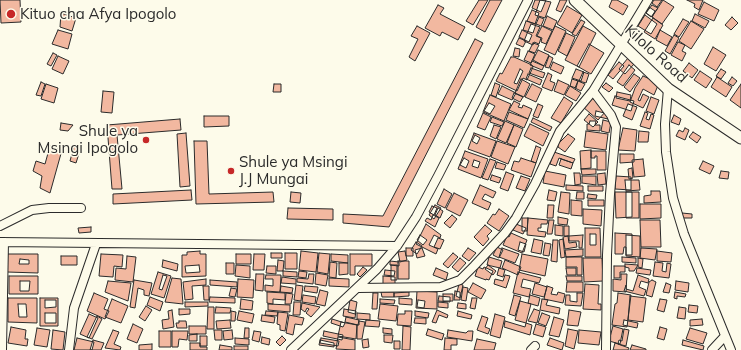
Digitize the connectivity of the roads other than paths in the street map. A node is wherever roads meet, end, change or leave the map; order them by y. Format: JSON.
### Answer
{"nodes":[{"id":1,"x":528,"y":0,"type":"edge"},
{"id":2,"x":575,"y":0,"type":"edge"},
{"id":3,"x":648,"y":0,"type":"edge"},
{"id":4,"x":621,"y":44,"type":"junction"},
{"id":5,"x":668,"y":89,"type":"junction"},
{"id":6,"x":593,"y":92,"type":"junction"},
{"id":7,"x":741,"y":138,"type":"edge"},
{"id":8,"x":81,"y":208,"type":"dead end"},
{"id":9,"x":0,"y":226,"type":"edge"},
{"id":10,"x":2,"y":242,"type":"edge"},
{"id":11,"x":96,"y":244,"type":"junction"},
{"id":12,"x":397,"y":246,"type":"junction"},
{"id":13,"x":358,"y":288,"type":"junction"},
{"id":14,"x":725,"y":336,"type":"junction"},
{"id":15,"x":2,"y":350,"type":"edge"},
{"id":16,"x":69,"y":350,"type":"edge"},
{"id":17,"x":291,"y":350,"type":"edge"},
{"id":18,"x":606,"y":350,"type":"edge"},
{"id":19,"x":712,"y":350,"type":"edge"},
{"id":20,"x":731,"y":350,"type":"edge"}],
"edges":[{"from":1,"to":12,"type":"street"},
{"from":2,"to":4,"type":"main road","name":"Kilolo Road"},
{"from":3,"to":4,"type":"street"},
{"from":4,"to":5,"type":"main road","name":"Kilolo Road"},
{"from":4,"to":6,"type":"street"},
{"from":5,"to":7,"type":"main road","name":"Kilolo Road"},
{"from":5,"to":14,"type":"street"},
{"from":6,"to":13,"type":"street"},
{"from":6,"to":18,"type":"street"},
{"from":8,"to":9,"type":"street"},
{"from":10,"to":11,"type":"street"},
{"from":10,"to":15,"type":"street"},
{"from":11,"to":12,"type":"street"},
{"from":11,"to":16,"type":"street"},
{"from":12,"to":13,"type":"street"},
{"from":13,"to":17,"type":"street"},
{"from":14,"to":19,"type":"street"},
{"from":14,"to":20,"type":"street"}]}
